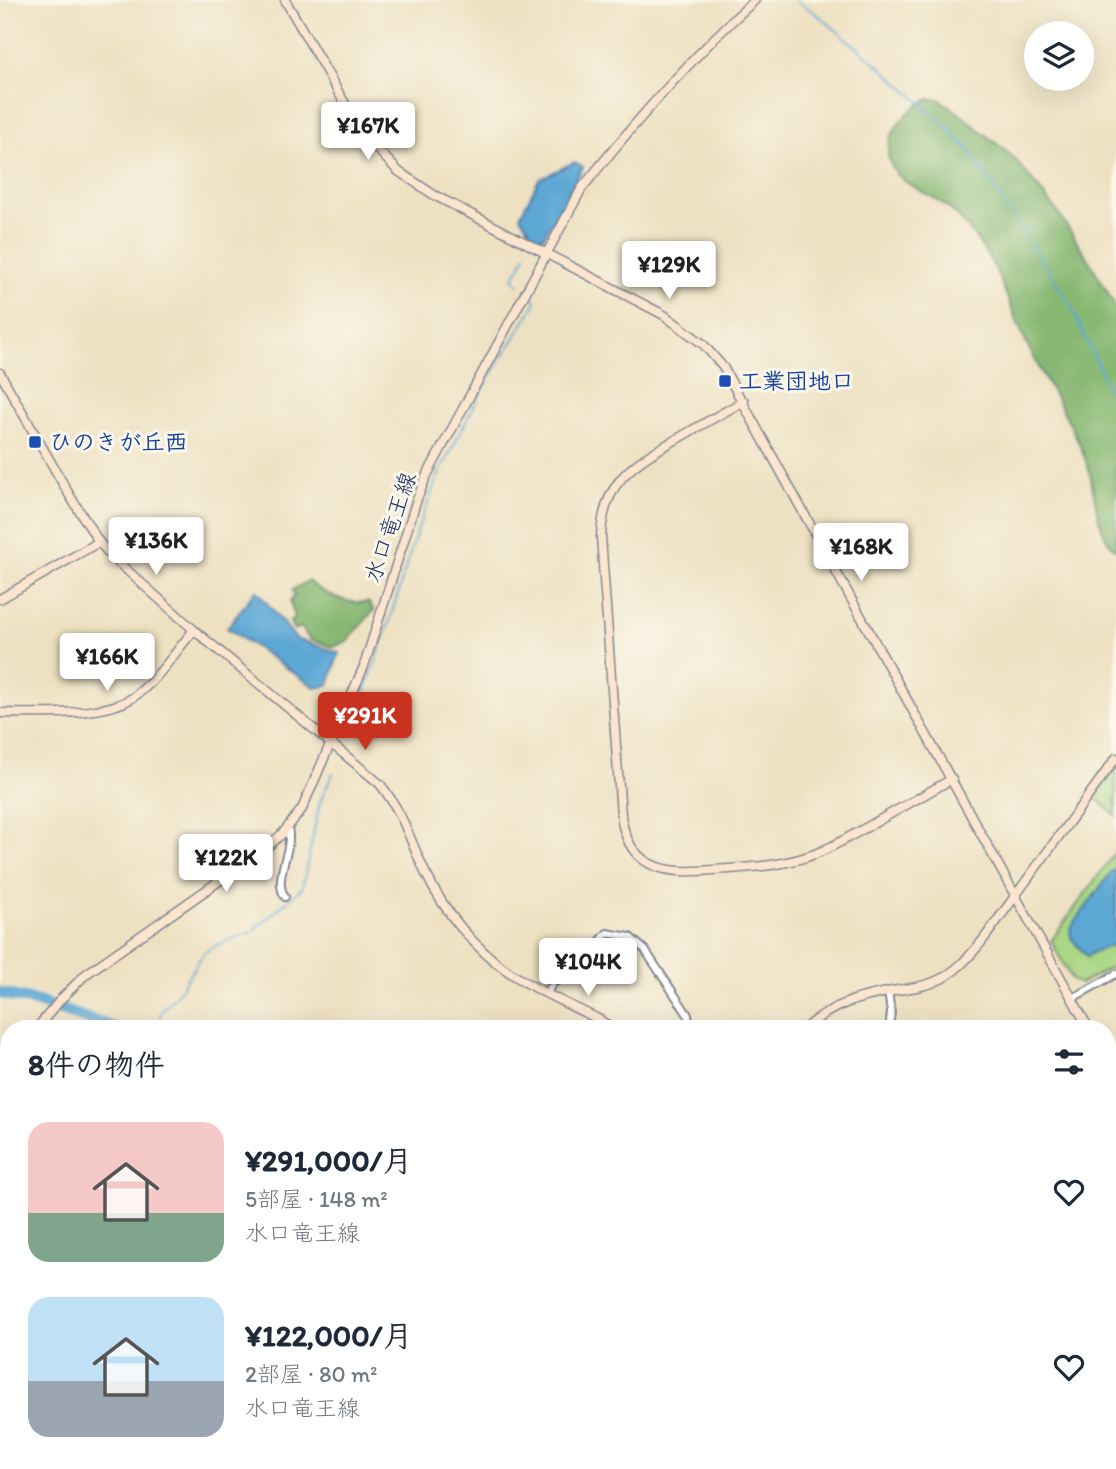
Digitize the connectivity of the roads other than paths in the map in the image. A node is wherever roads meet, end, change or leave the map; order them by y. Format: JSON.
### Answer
{"nodes":[{"id":1,"x":285,"y":0,"type":"edge"},
{"id":2,"x":755,"y":0,"type":"edge"},
{"id":3,"x":547,"y":254,"type":"junction"},
{"id":4,"x":0,"y":373,"type":"edge"},
{"id":5,"x":744,"y":401,"type":"junction"},
{"id":6,"x":99,"y":542,"type":"junction"},
{"id":7,"x":0,"y":599,"type":"edge"},
{"id":8,"x":194,"y":630,"type":"junction"},
{"id":9,"x":0,"y":713,"type":"edge"},
{"id":10,"x":332,"y":743,"type":"junction"},
{"id":11,"x":1116,"y":758,"type":"edge"},
{"id":12,"x":953,"y":779,"type":"junction"},
{"id":13,"x":288,"y":828,"type":"junction"},
{"id":14,"x":1016,"y":895,"type":"junction"},
{"id":15,"x":285,"y":897,"type":"dead end"},
{"id":16,"x":1116,"y":974,"type":"edge"},
{"id":17,"x":888,"y":992,"type":"junction"},
{"id":18,"x":547,"y":993,"type":"junction"},
{"id":19,"x":1073,"y":998,"type":"junction"},
{"id":20,"x":44,"y":1020,"type":"edge"},
{"id":21,"x":600,"y":1020,"type":"edge"},
{"id":22,"x":689,"y":1020,"type":"edge"},
{"id":23,"x":814,"y":1020,"type":"edge"},
{"id":24,"x":890,"y":1020,"type":"edge"},
{"id":25,"x":1085,"y":1020,"type":"edge"}],
"edges":[{"from":1,"to":3,"type":"street"},
{"from":2,"to":3,"type":"street","name":"水口竜王線"},
{"from":3,"to":5,"type":"street"},
{"from":3,"to":10,"type":"street","name":"水口竜王線"},
{"from":4,"to":6,"type":"street"},
{"from":5,"to":12,"type":"street"},
{"from":5,"to":12,"type":"street"},
{"from":6,"to":7,"type":"street"},
{"from":6,"to":8,"type":"street"},
{"from":8,"to":9,"type":"street"},
{"from":8,"to":10,"type":"street"},
{"from":10,"to":13,"type":"street","name":"水口竜王線"},
{"from":10,"to":18,"type":"street"},
{"from":11,"to":14,"type":"street"},
{"from":12,"to":14,"type":"street"},
{"from":13,"to":15,"type":"street"},
{"from":13,"to":20,"type":"street","name":"水口竜王線"},
{"from":14,"to":17,"type":"street"},
{"from":14,"to":19,"type":"street"},
{"from":16,"to":19,"type":"street"},
{"from":17,"to":23,"type":"street"},
{"from":17,"to":24,"type":"street"},
{"from":18,"to":21,"type":"street"},
{"from":18,"to":22,"type":"street"},
{"from":19,"to":25,"type":"street"}]}
